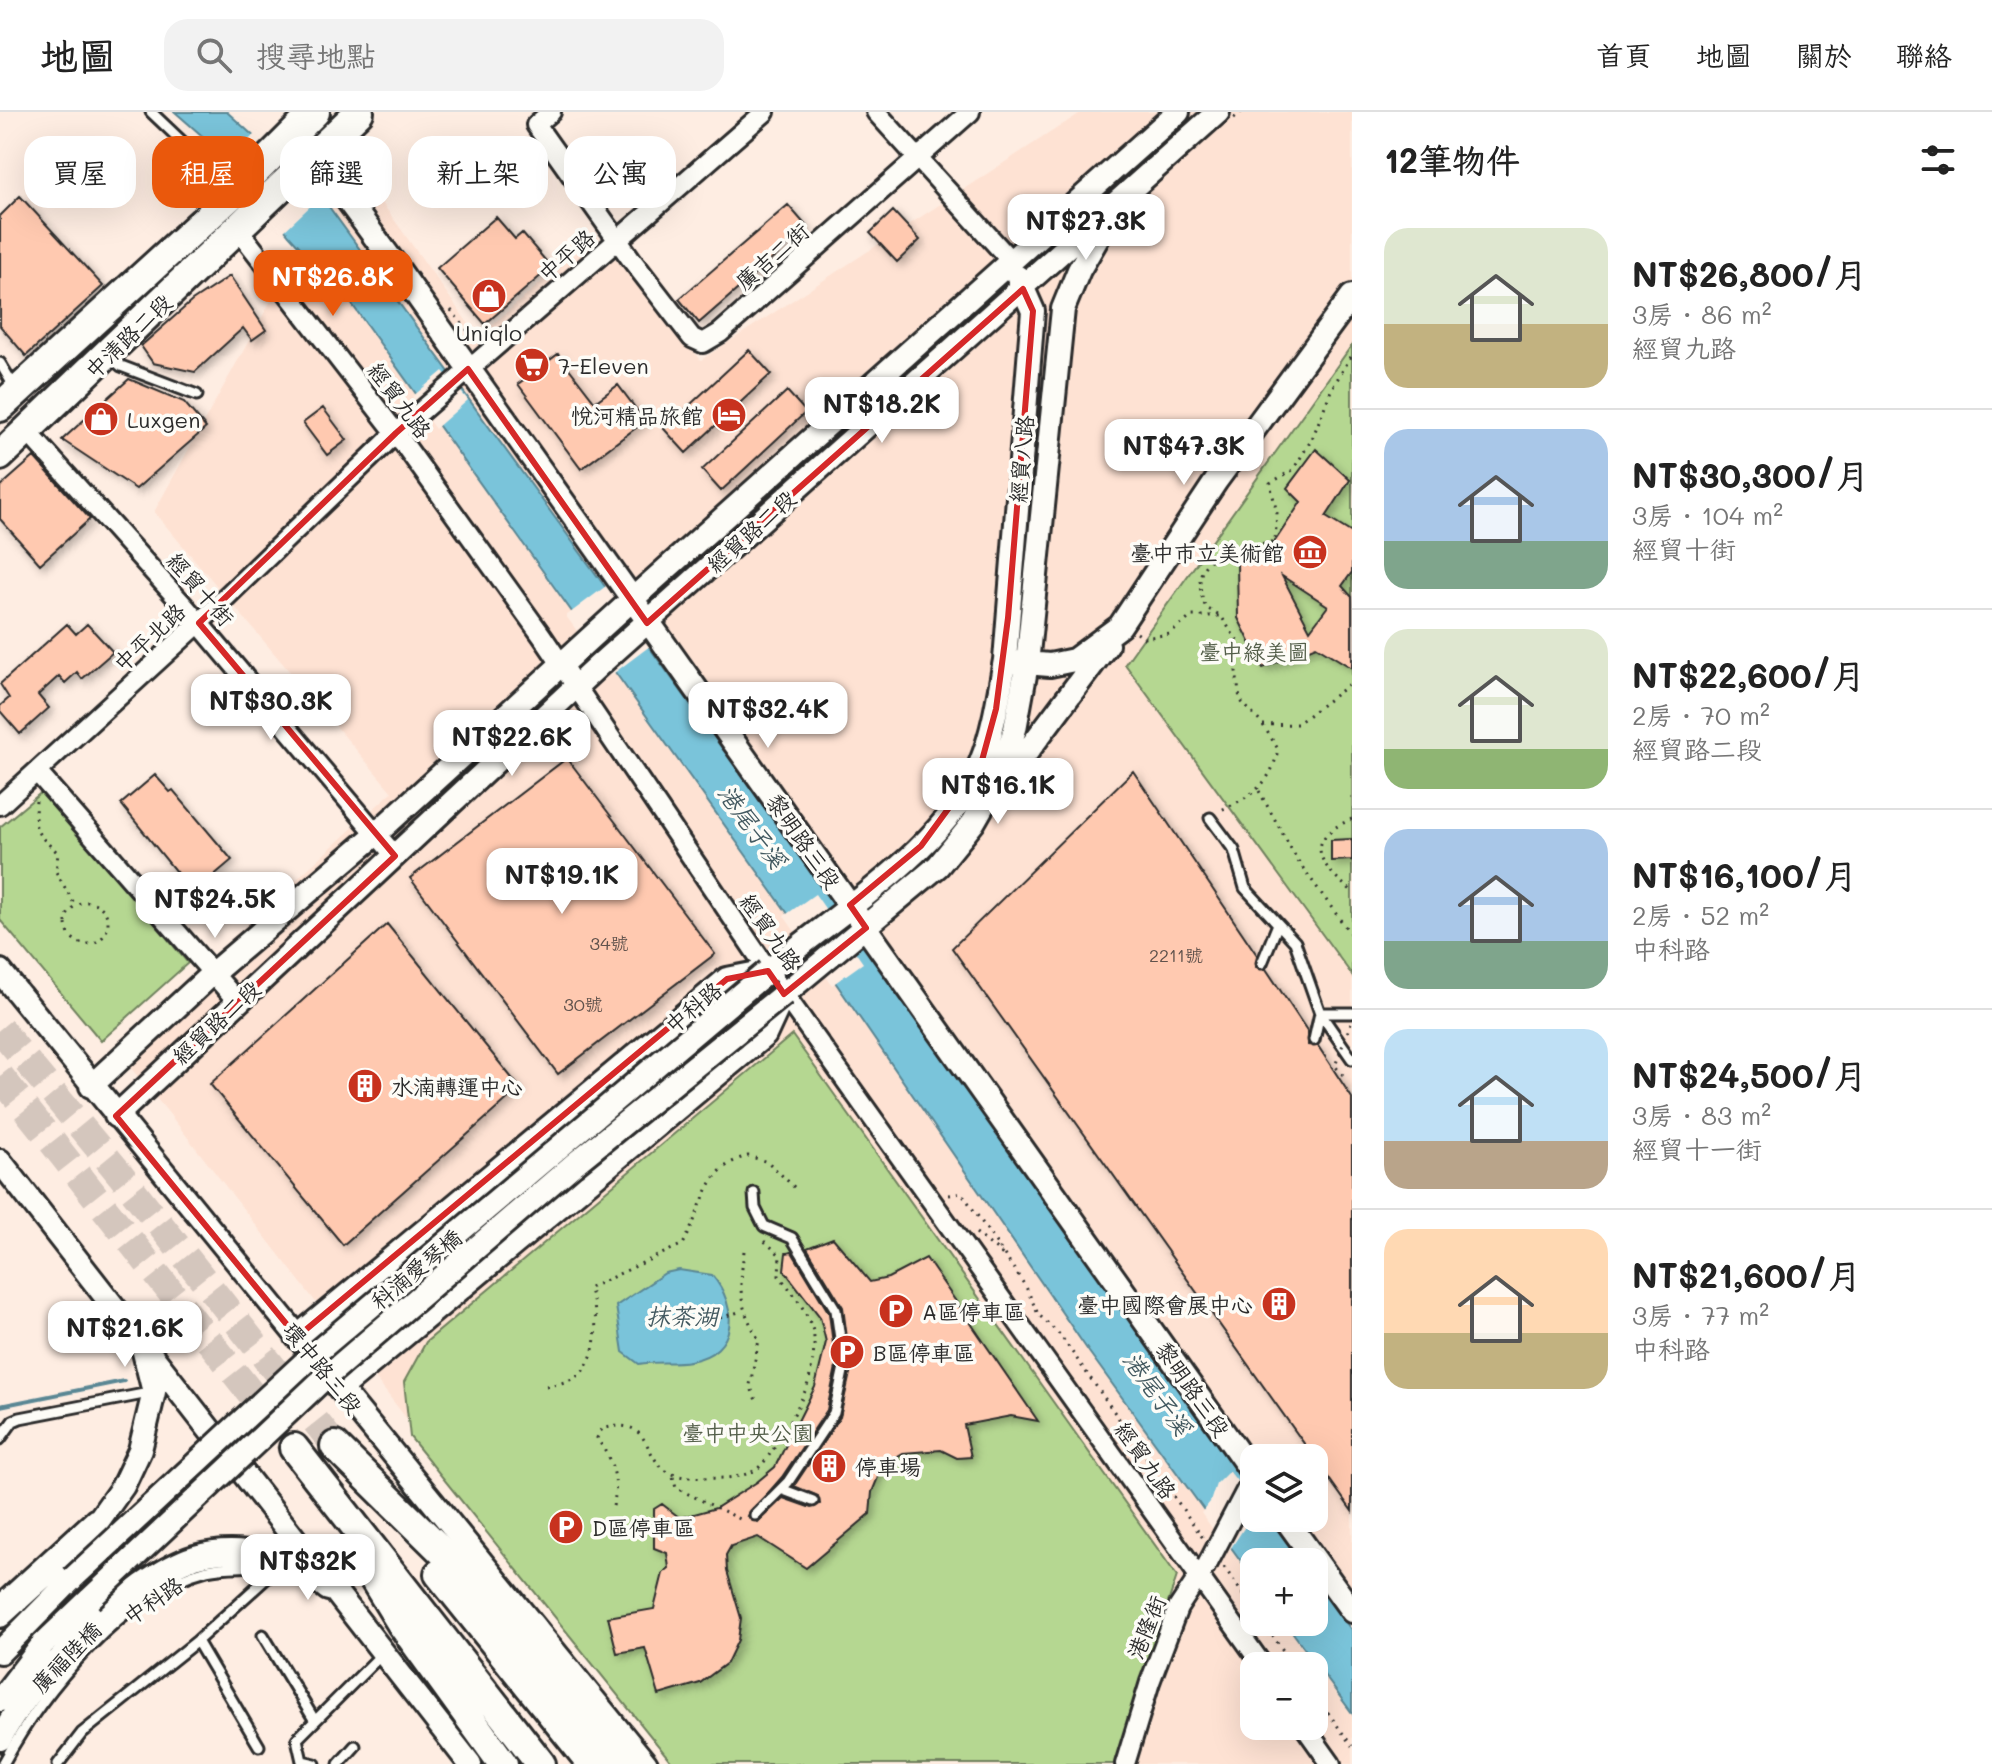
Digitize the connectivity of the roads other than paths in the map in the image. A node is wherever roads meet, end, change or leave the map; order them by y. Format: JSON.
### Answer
{"nodes":[{"id":1,"x":151,"y":112,"type":"edge"},
{"id":2,"x":315,"y":112,"type":"edge"},
{"id":3,"x":359,"y":112,"type":"edge"},
{"id":4,"x":551,"y":112,"type":"edge"},
{"id":5,"x":765,"y":112,"type":"edge"},
{"id":6,"x":876,"y":112,"type":"edge"},
{"id":7,"x":970,"y":112,"type":"edge"},
{"id":8,"x":1178,"y":112,"type":"edge"},
{"id":9,"x":1224,"y":117,"type":"edge"},
{"id":10,"x":291,"y":136,"type":"edge"},
{"id":11,"x":334,"y":136,"type":"edge"},
{"id":12,"x":280,"y":152,"type":"edge"},
{"id":13,"x":920,"y":158,"type":"junction"},
{"id":14,"x":280,"y":182,"type":"edge"},
{"id":15,"x":1119,"y":201,"type":"junction"},
{"id":16,"x":351,"y":208,"type":"edge"},
{"id":17,"x":242,"y":211,"type":"junction"},
{"id":18,"x":619,"y":241,"type":"junction"},
{"id":19,"x":1012,"y":262,"type":"junction"},
{"id":20,"x":1030,"y":282,"type":"junction"},
{"id":21,"x":1352,"y":296,"type":"edge"},
{"id":22,"x":1060,"y":325,"type":"junction"},
{"id":23,"x":108,"y":356,"type":"junction"},
{"id":24,"x":0,"y":363,"type":"edge"},
{"id":25,"x":462,"y":374,"type":"junction"},
{"id":26,"x":197,"y":395,"type":"dead end"},
{"id":27,"x":7,"y":399,"type":"edge"},
{"id":28,"x":402,"y":427,"type":"junction"},
{"id":29,"x":27,"y":431,"type":"junction"},
{"id":30,"x":0,"y":456,"type":"edge"},
{"id":31,"x":627,"y":604,"type":"junction"},
{"id":32,"x":199,"y":623,"type":"junction"},
{"id":33,"x":644,"y":625,"type":"junction"},
{"id":34,"x":1126,"y":628,"type":"junction"},
{"id":35,"x":1005,"y":660,"type":"junction"},
{"id":36,"x":1027,"y":664,"type":"junction"},
{"id":37,"x":561,"y":666,"type":"junction"},
{"id":38,"x":575,"y":688,"type":"junction"},
{"id":39,"x":37,"y":772,"type":"junction"},
{"id":40,"x":0,"y":805,"type":"edge"},
{"id":41,"x":1210,"y":818,"type":"road end"},
{"id":42,"x":973,"y":823,"type":"junction"},
{"id":43,"x":375,"y":835,"type":"junction"},
{"id":44,"x":395,"y":856,"type":"junction"},
{"id":45,"x":850,"y":905,"type":"junction"},
{"id":46,"x":1278,"y":924,"type":"junction"},
{"id":47,"x":866,"y":928,"type":"junction"},
{"id":48,"x":1262,"y":963,"type":"dead end"},
{"id":49,"x":775,"y":965,"type":"junction"},
{"id":50,"x":0,"y":971,"type":"edge"},
{"id":51,"x":213,"y":973,"type":"junction"},
{"id":52,"x":790,"y":989,"type":"junction"},
{"id":53,"x":238,"y":1002,"type":"junction"},
{"id":54,"x":1320,"y":1013,"type":"junction"},
{"id":55,"x":1352,"y":1013,"type":"edge"},
{"id":56,"x":1314,"y":1040,"type":"dead end"},
{"id":57,"x":1352,"y":1059,"type":"edge"},
{"id":58,"x":91,"y":1086,"type":"junction"},
{"id":59,"x":116,"y":1116,"type":"junction"},
{"id":60,"x":0,"y":1161,"type":"edge"},
{"id":61,"x":754,"y":1193,"type":"dead end"},
{"id":62,"x":139,"y":1336,"type":"junction"},
{"id":63,"x":297,"y":1337,"type":"junction"},
{"id":64,"x":340,"y":1389,"type":"junction"},
{"id":65,"x":154,"y":1392,"type":"junction"},
{"id":66,"x":0,"y":1439,"type":"edge"},
{"id":67,"x":1240,"y":1460,"type":"edge"},
{"id":68,"x":781,"y":1489,"type":"junction"},
{"id":69,"x":813,"y":1501,"type":"dead end"},
{"id":70,"x":1240,"y":1505,"type":"edge"},
{"id":71,"x":755,"y":1515,"type":"dead end"},
{"id":72,"x":1295,"y":1532,"type":"edge"},
{"id":73,"x":284,"y":1563,"type":"junction"},
{"id":74,"x":1209,"y":1568,"type":"junction"},
{"id":75,"x":66,"y":1570,"type":"junction"},
{"id":76,"x":0,"y":1599,"type":"edge"},
{"id":77,"x":90,"y":1599,"type":"joint"},
{"id":78,"x":353,"y":1610,"type":"junction"},
{"id":79,"x":1352,"y":1611,"type":"edge"},
{"id":80,"x":0,"y":1616,"type":"edge"},
{"id":81,"x":263,"y":1635,"type":"dead end"},
{"id":82,"x":197,"y":1641,"type":"junction"},
{"id":83,"x":384,"y":1651,"type":"junction"},
{"id":84,"x":0,"y":1652,"type":"edge"},
{"id":85,"x":1255,"y":1652,"type":"edge"},
{"id":86,"x":0,"y":1700,"type":"edge"},
{"id":87,"x":315,"y":1721,"type":"junction"},
{"id":88,"x":0,"y":1739,"type":"edge"},
{"id":89,"x":1314,"y":1740,"type":"edge"},
{"id":90,"x":259,"y":1746,"type":"dead end"},
{"id":91,"x":355,"y":1746,"type":"dead end"},
{"id":92,"x":3,"y":1764,"type":"edge"},
{"id":93,"x":58,"y":1764,"type":"edge"},
{"id":94,"x":315,"y":1764,"type":"edge"},
{"id":95,"x":339,"y":1764,"type":"edge"},
{"id":96,"x":470,"y":1764,"type":"edge"},
{"id":97,"x":503,"y":1764,"type":"edge"},
{"id":98,"x":541,"y":1764,"type":"edge"},
{"id":99,"x":592,"y":1764,"type":"edge"},
{"id":100,"x":623,"y":1764,"type":"edge"},
{"id":101,"x":646,"y":1764,"type":"edge"},
{"id":102,"x":1125,"y":1764,"type":"edge"},
{"id":103,"x":1331,"y":1764,"type":"edge"}],
"edges":[{"from":1,"to":17,"type":"lane"},
{"from":2,"to":10,"type":"main road"},
{"from":3,"to":11,"type":"main road"},
{"from":4,"to":18,"type":"street"},
{"from":5,"to":18,"type":"street","name":"中平路"},
{"from":6,"to":13,"type":"street","name":"經貿八路"},
{"from":7,"to":13,"type":"street","name":"廣吉二街"},
{"from":8,"to":19,"type":"street","name":"經貿路二段"},
{"from":9,"to":15,"type":"street","name":"經貿路二段"},
{"from":12,"to":17,"type":"main road"},
{"from":13,"to":18,"type":"street","name":"廣吉二街"},
{"from":13,"to":19,"type":"street","name":"經貿八路"},
{"from":14,"to":17,"type":"main road"},
{"from":15,"to":20,"type":"street","name":"經貿路二段"},
{"from":15,"to":22,"type":"street","name":"經貿八路"},
{"from":16,"to":25,"type":"street","name":"黎明路三段"},
{"from":17,"to":23,"type":"main road","name":"中清路二段"},
{"from":17,"to":27,"type":"main road","name":"中清路二段"},
{"from":17,"to":28,"type":"street","name":"經貿九路"},
{"from":18,"to":25,"type":"street","name":"中平路"},
{"from":19,"to":20,"type":"street","name":"經貿八路"},
{"from":19,"to":31,"type":"street","name":"經貿路二段"},
{"from":20,"to":22,"type":"street","name":"經貿八路"},
{"from":20,"to":33,"type":"street","name":"經貿路二段"},
{"from":20,"to":35,"type":"street","name":"經貿八路"},
{"from":21,"to":34,"type":"street"},
{"from":22,"to":36,"type":"street","name":"經貿八路"},
{"from":23,"to":26,"type":"lane"},
{"from":23,"to":29,"type":"main road","name":"中清路二段"},
{"from":24,"to":27,"type":"lane"},
{"from":25,"to":28,"type":"street","name":"中平路"},
{"from":25,"to":31,"type":"street","name":"黎明路三段"},
{"from":28,"to":32,"type":"street","name":"中平北路"},
{"from":28,"to":37,"type":"street","name":"經貿九路"},
{"from":29,"to":30,"type":"main road","name":"中清路二段"},
{"from":29,"to":32,"type":"street","name":"經貿十街"},
{"from":31,"to":33,"type":"street","name":"黎明路三段"},
{"from":31,"to":37,"type":"street","name":"經貿路二段"},
{"from":32,"to":39,"type":"street","name":"中平北路"},
{"from":32,"to":43,"type":"street","name":"經貿十街"},
{"from":33,"to":38,"type":"street","name":"經貿路二段"},
{"from":33,"to":45,"type":"street","name":"黎明路三段"},
{"from":34,"to":36,"type":"street"},
{"from":34,"to":42,"type":"street"},
{"from":35,"to":36,"type":"street"},
{"from":35,"to":45,"type":"street","name":"中科路"},
{"from":36,"to":42,"type":"street"},
{"from":37,"to":38,"type":"street","name":"經貿九路"},
{"from":37,"to":43,"type":"street","name":"經貿路二段"},
{"from":38,"to":44,"type":"street","name":"經貿路二段"},
{"from":38,"to":49,"type":"street","name":"經貿九路"},
{"from":39,"to":40,"type":"street","name":"中平北路"},
{"from":39,"to":51,"type":"street"},
{"from":41,"to":46,"type":"lane"},
{"from":42,"to":47,"type":"street"},
{"from":43,"to":44,"type":"street","name":"經貿十街"},
{"from":43,"to":51,"type":"street","name":"經貿路二段"},
{"from":44,"to":53,"type":"street","name":"經貿路二段"},
{"from":45,"to":47,"type":"street","name":"黎明路三段"},
{"from":45,"to":49,"type":"street","name":"中科路"},
{"from":46,"to":48,"type":"lane"},
{"from":46,"to":54,"type":"lane"},
{"from":47,"to":52,"type":"street"},
{"from":47,"to":67,"type":"street","name":"黎明路三段"},
{"from":49,"to":52,"type":"street","name":"經貿九路"},
{"from":49,"to":63,"type":"street","name":"中科路"},
{"from":49,"to":75,"type":"street","name":"科湳愛琴橋","bridge":true},
{"from":50,"to":58,"type":"street","name":"環中路二段"},
{"from":51,"to":53,"type":"street"},
{"from":51,"to":58,"type":"street","name":"經貿路二段"},
{"from":52,"to":64,"type":"street"},
{"from":52,"to":74,"type":"street","name":"經貿九路"},
{"from":52,"to":77,"type":"street","name":"科湳愛琴橋","bridge":true},
{"from":53,"to":59,"type":"street","name":"經貿路二段"},
{"from":54,"to":55,"type":"lane"},
{"from":54,"to":56,"type":"lane"},
{"from":54,"to":57,"type":"lane"},
{"from":58,"to":59,"type":"street","name":"環中路二段"},
{"from":59,"to":63,"type":"street","name":"環中路二段"},
{"from":60,"to":62,"type":"street"},
{"from":61,"to":68,"type":"lane"},
{"from":62,"to":65,"type":"street"},
{"from":62,"to":78,"type":"street"},
{"from":63,"to":64,"type":"street","name":"環中路二段"},
{"from":64,"to":101,"type":"street","name":"環中路二段"},
{"from":65,"to":66,"type":"lane"},
{"from":65,"to":75,"type":"street"},
{"from":65,"to":76,"type":"lane"},
{"from":68,"to":69,"type":"lane"},
{"from":68,"to":71,"type":"lane"},
{"from":70,"to":74,"type":"street","name":"港隆街","bridge":true},
{"from":72,"to":79,"type":"street"},
{"from":73,"to":78,"type":"street"},
{"from":73,"to":82,"type":"lane"},
{"from":73,"to":88,"type":"street","name":"廣福陸橋"},
{"from":73,"to":92,"type":"lane","name":"中科路"},
{"from":74,"to":85,"type":"street","name":"經貿九路"},
{"from":74,"to":102,"type":"street","name":"港隆街"},
{"from":75,"to":80,"type":"street"},
{"from":75,"to":84,"type":"street"},
{"from":77,"to":86,"type":"street","name":"廣福陸橋"},
{"from":78,"to":83,"type":"street"},
{"from":81,"to":87,"type":"lane"},
{"from":82,"to":90,"type":"lane"},
{"from":82,"to":93,"type":"lane"},
{"from":83,"to":87,"type":"lane"},
{"from":83,"to":96,"type":"street"},
{"from":87,"to":94,"type":"lane"},
{"from":89,"to":103,"type":"street"},
{"from":91,"to":95,"type":"lane"},
{"from":97,"to":98,"type":"main road"},
{"from":99,"to":100,"type":"main road"}]}
